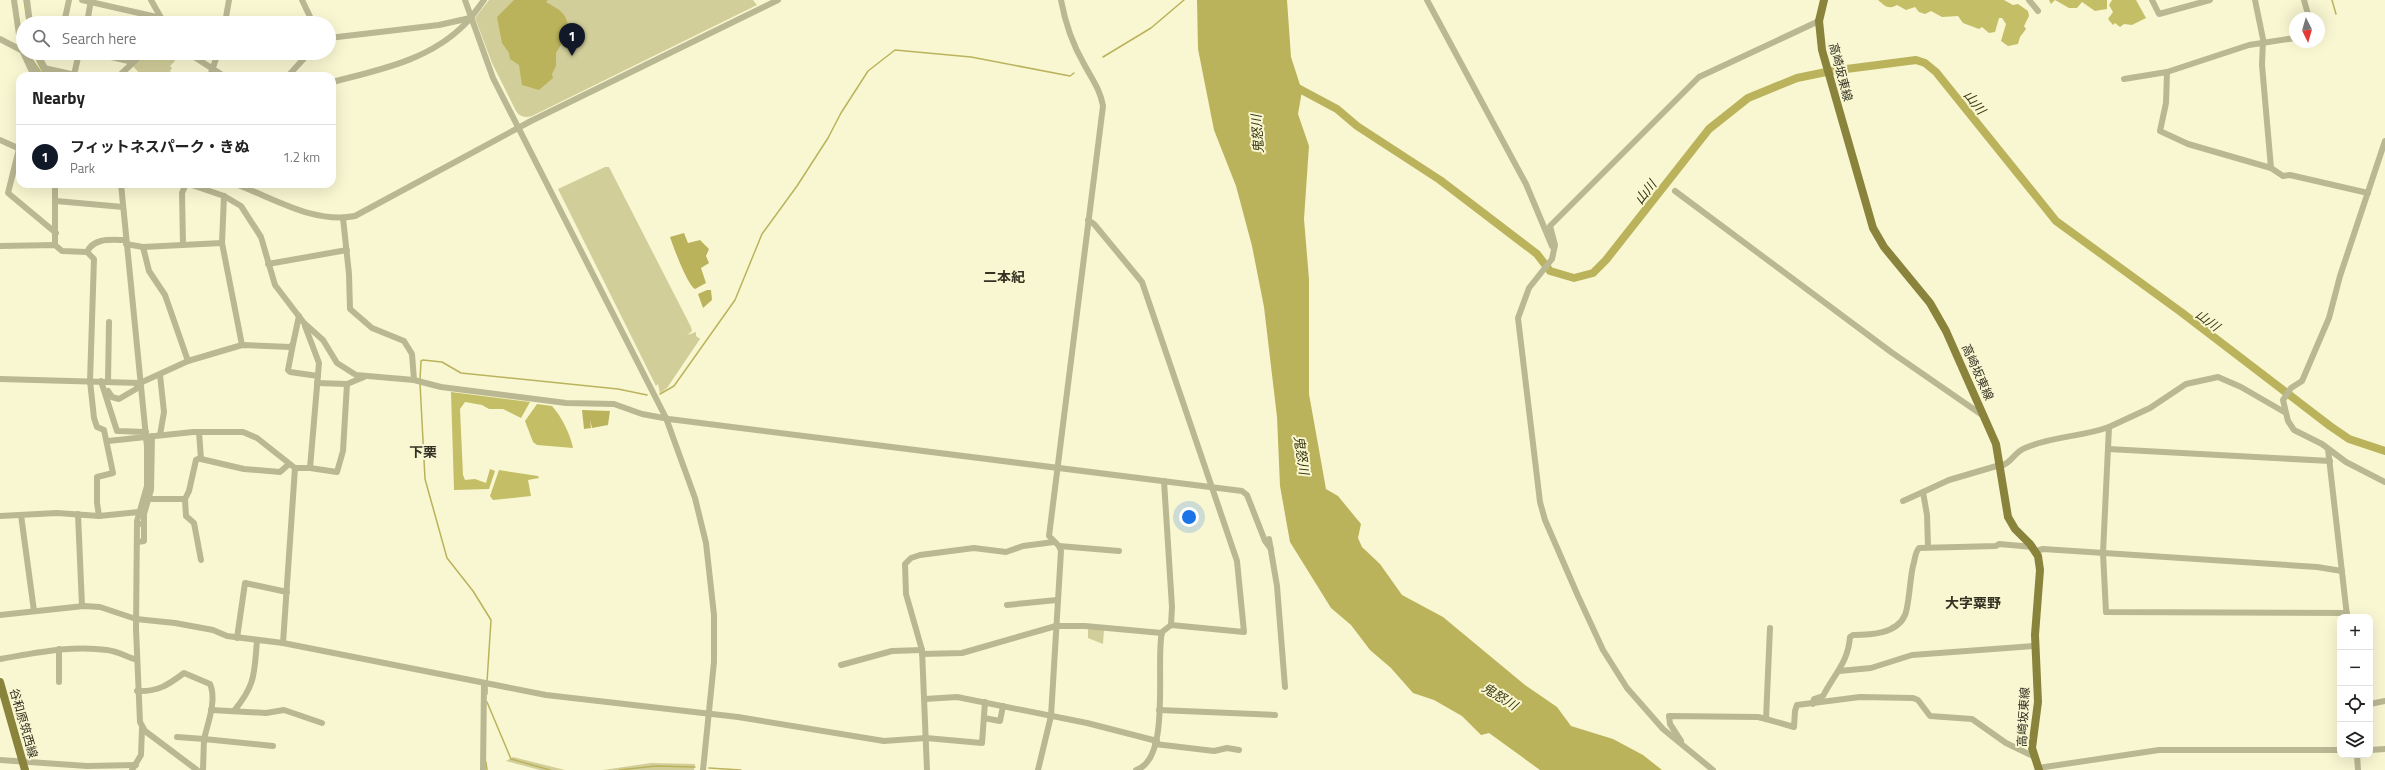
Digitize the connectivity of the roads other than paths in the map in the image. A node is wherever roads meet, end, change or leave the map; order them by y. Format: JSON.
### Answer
{"nodes":[{"id":1,"x":14,"y":0,"type":"edge"},
{"id":2,"x":17,"y":0,"type":"edge"},
{"id":3,"x":27,"y":0,"type":"edge"},
{"id":4,"x":69,"y":0,"type":"edge"},
{"id":5,"x":82,"y":0,"type":"edge"},
{"id":6,"x":151,"y":0,"type":"edge"},
{"id":7,"x":229,"y":0,"type":"edge"},
{"id":8,"x":302,"y":0,"type":"edge"},
{"id":9,"x":465,"y":0,"type":"edge"},
{"id":10,"x":484,"y":0,"type":"edge"},
{"id":11,"x":778,"y":0,"type":"edge"},
{"id":12,"x":1062,"y":0,"type":"edge"},
{"id":13,"x":1427,"y":0,"type":"edge"},
{"id":14,"x":1824,"y":0,"type":"edge"},
{"id":15,"x":2028,"y":0,"type":"edge"},
{"id":16,"x":2152,"y":0,"type":"edge"},
{"id":17,"x":2210,"y":0,"type":"edge"},
{"id":18,"x":2255,"y":0,"type":"edge"},
{"id":19,"x":2304,"y":0,"type":"edge"},
{"id":20,"x":91,"y":1,"type":"edge"},
{"id":21,"x":16,"y":9,"type":"junction"},
{"id":22,"x":2038,"y":11,"type":"dead end"},
{"id":23,"x":2307,"y":12,"type":"edge"},
{"id":24,"x":17,"y":16,"type":"edge"},
{"id":25,"x":29,"y":16,"type":"edge"},
{"id":26,"x":66,"y":16,"type":"edge"},
{"id":27,"x":88,"y":16,"type":"edge"},
{"id":28,"x":145,"y":16,"type":"edge"},
{"id":29,"x":160,"y":16,"type":"edge"},
{"id":30,"x":226,"y":16,"type":"edge"},
{"id":31,"x":310,"y":16,"type":"edge"},
{"id":32,"x":470,"y":18,"type":"junction"},
{"id":33,"x":1819,"y":21,"type":"junction"},
{"id":34,"x":336,"y":37,"type":"edge"},
{"id":35,"x":0,"y":39,"type":"edge"},
{"id":36,"x":2289,"y":39,"type":"edge"},
{"id":37,"x":2263,"y":42,"type":"junction"},
{"id":38,"x":16,"y":47,"type":"edge"},
{"id":39,"x":27,"y":60,"type":"edge"},
{"id":40,"x":29,"y":60,"type":"edge"},
{"id":41,"x":40,"y":60,"type":"edge"},
{"id":42,"x":78,"y":60,"type":"edge"},
{"id":43,"x":124,"y":60,"type":"edge"},
{"id":44,"x":196,"y":60,"type":"edge"},
{"id":45,"x":216,"y":60,"type":"edge"},
{"id":46,"x":303,"y":60,"type":"edge"},
{"id":47,"x":133,"y":62,"type":"joint"},
{"id":48,"x":44,"y":68,"type":"junction"},
{"id":49,"x":32,"y":72,"type":"edge"},
{"id":50,"x":38,"y":72,"type":"edge"},
{"id":51,"x":46,"y":72,"type":"edge"},
{"id":52,"x":63,"y":72,"type":"edge"},
{"id":53,"x":77,"y":72,"type":"edge"},
{"id":54,"x":123,"y":72,"type":"edge"},
{"id":55,"x":211,"y":72,"type":"edge"},
{"id":56,"x":212,"y":72,"type":"edge"},
{"id":57,"x":292,"y":72,"type":"edge"},
{"id":58,"x":2166,"y":72,"type":"junction"},
{"id":59,"x":2124,"y":79,"type":"dead end"},
{"id":60,"x":336,"y":81,"type":"edge"},
{"id":61,"x":518,"y":129,"type":"junction"},
{"id":62,"x":0,"y":140,"type":"edge"},
{"id":63,"x":2385,"y":141,"type":"edge"},
{"id":64,"x":16,"y":147,"type":"edge"},
{"id":65,"x":16,"y":164,"type":"edge"},
{"id":66,"x":2271,"y":168,"type":"junction"},
{"id":67,"x":55,"y":188,"type":"edge"},
{"id":68,"x":121,"y":188,"type":"edge"},
{"id":69,"x":184,"y":188,"type":"edge"},
{"id":70,"x":201,"y":188,"type":"edge"},
{"id":71,"x":245,"y":188,"type":"edge"},
{"id":72,"x":1675,"y":192,"type":"dead end"},
{"id":73,"x":2368,"y":193,"type":"junction"},
{"id":74,"x":224,"y":196,"type":"junction"},
{"id":75,"x":56,"y":201,"type":"junction"},
{"id":76,"x":123,"y":207,"type":"junction"},
{"id":77,"x":343,"y":218,"type":"junction"},
{"id":78,"x":1088,"y":220,"type":"junction"},
{"id":79,"x":56,"y":233,"type":"junction"},
{"id":80,"x":126,"y":242,"type":"junction"},
{"id":81,"x":222,"y":243,"type":"junction"},
{"id":82,"x":183,"y":245,"type":"junction"},
{"id":83,"x":0,"y":246,"type":"edge"},
{"id":84,"x":55,"y":246,"type":"junction"},
{"id":85,"x":143,"y":247,"type":"junction"},
{"id":86,"x":347,"y":250,"type":"junction"},
{"id":87,"x":87,"y":252,"type":"junction"},
{"id":88,"x":1553,"y":256,"type":"junction"},
{"id":89,"x":268,"y":264,"type":"junction"},
{"id":90,"x":299,"y":316,"type":"junction"},
{"id":91,"x":109,"y":322,"type":"dead end"},
{"id":92,"x":304,"y":323,"type":"junction"},
{"id":93,"x":293,"y":344,"type":"junction"},
{"id":94,"x":242,"y":345,"type":"junction"},
{"id":95,"x":188,"y":361,"type":"junction"},
{"id":96,"x":160,"y":375,"type":"junction"},
{"id":97,"x":364,"y":377,"type":"junction"},
{"id":98,"x":0,"y":379,"type":"edge"},
{"id":99,"x":318,"y":380,"type":"junction"},
{"id":100,"x":90,"y":381,"type":"junction"},
{"id":101,"x":104,"y":381,"type":"junction"},
{"id":102,"x":420,"y":382,"type":"junction"},
{"id":103,"x":140,"y":383,"type":"junction"},
{"id":104,"x":347,"y":384,"type":"junction"},
{"id":105,"x":2286,"y":413,"type":"junction"},
{"id":106,"x":1985,"y":417,"type":"junction"},
{"id":107,"x":666,"y":418,"type":"junction"},
{"id":108,"x":2109,"y":427,"type":"junction"},
{"id":109,"x":200,"y":432,"type":"junction"},
{"id":110,"x":148,"y":434,"type":"junction"},
{"id":111,"x":160,"y":435,"type":"junction"},
{"id":112,"x":108,"y":441,"type":"junction"},
{"id":113,"x":2108,"y":449,"type":"junction"},
{"id":114,"x":2328,"y":449,"type":"junction"},
{"id":115,"x":200,"y":458,"type":"junction"},
{"id":116,"x":2330,"y":461,"type":"junction"},
{"id":117,"x":289,"y":464,"type":"junction"},
{"id":118,"x":2000,"y":466,"type":"junction"},
{"id":119,"x":295,"y":468,"type":"junction"},
{"id":120,"x":310,"y":468,"type":"junction"},
{"id":121,"x":1056,"y":468,"type":"junction"},
{"id":122,"x":1164,"y":481,"type":"junction"},
{"id":123,"x":2385,"y":482,"type":"edge"},
{"id":124,"x":1211,"y":487,"type":"junction"},
{"id":125,"x":1923,"y":492,"type":"junction"},
{"id":126,"x":146,"y":499,"type":"junction"},
{"id":127,"x":186,"y":499,"type":"junction"},
{"id":128,"x":1903,"y":501,"type":"dead end"},
{"id":129,"x":140,"y":512,"type":"junction"},
{"id":130,"x":78,"y":514,"type":"junction"},
{"id":131,"x":21,"y":515,"type":"junction"},
{"id":132,"x":0,"y":516,"type":"edge"},
{"id":133,"x":12,"y":516,"type":"junction"},
{"id":134,"x":99,"y":516,"type":"junction"},
{"id":135,"x":0,"y":519,"type":"edge"},
{"id":136,"x":141,"y":524,"type":"junction"},
{"id":137,"x":1269,"y":539,"type":"dead end"},
{"id":138,"x":1057,"y":544,"type":"junction"},
{"id":139,"x":1928,"y":547,"type":"junction"},
{"id":140,"x":1271,"y":549,"type":"junction"},
{"id":141,"x":2034,"y":549,"type":"junction"},
{"id":142,"x":1119,"y":552,"type":"dead end"},
{"id":143,"x":2103,"y":553,"type":"junction"},
{"id":144,"x":202,"y":560,"type":"dead end"},
{"id":145,"x":2342,"y":571,"type":"junction"},
{"id":146,"x":287,"y":592,"type":"junction"},
{"id":147,"x":1057,"y":600,"type":"junction"},
{"id":148,"x":1007,"y":605,"type":"dead end"},
{"id":149,"x":82,"y":606,"type":"junction"},
{"id":150,"x":34,"y":611,"type":"junction"},
{"id":151,"x":2347,"y":614,"type":"edge"},
{"id":152,"x":0,"y":615,"type":"edge"},
{"id":153,"x":2337,"y":615,"type":"edge"},
{"id":154,"x":136,"y":618,"type":"junction"},
{"id":155,"x":1056,"y":626,"type":"junction"},
{"id":156,"x":1171,"y":626,"type":"junction"},
{"id":157,"x":1770,"y":628,"type":"dead end"},
{"id":158,"x":1162,"y":633,"type":"junction"},
{"id":159,"x":237,"y":638,"type":"junction"},
{"id":160,"x":257,"y":641,"type":"junction"},
{"id":161,"x":284,"y":643,"type":"junction"},
{"id":162,"x":2035,"y":646,"type":"junction"},
{"id":163,"x":59,"y":649,"type":"junction"},
{"id":164,"x":922,"y":652,"type":"junction"},
{"id":165,"x":0,"y":659,"type":"edge"},
{"id":166,"x":137,"y":660,"type":"junction"},
{"id":167,"x":841,"y":665,"type":"dead end"},
{"id":168,"x":1839,"y":671,"type":"junction"},
{"id":169,"x":0,"y":682,"type":"edge"},
{"id":170,"x":60,"y":682,"type":"dead end"},
{"id":171,"x":484,"y":684,"type":"junction"},
{"id":172,"x":1285,"y":687,"type":"dead end"},
{"id":173,"x":137,"y":691,"type":"junction"},
{"id":174,"x":925,"y":699,"type":"junction"},
{"id":175,"x":2385,"y":701,"type":"edge"},
{"id":176,"x":985,"y":702,"type":"junction"},
{"id":177,"x":2373,"y":703,"type":"edge"},
{"id":178,"x":1813,"y":704,"type":"junction"},
{"id":179,"x":1003,"y":706,"type":"junction"},
{"id":180,"x":211,"y":710,"type":"junction"},
{"id":181,"x":1159,"y":710,"type":"junction"},
{"id":182,"x":234,"y":711,"type":"junction"},
{"id":183,"x":709,"y":714,"type":"junction"},
{"id":184,"x":1275,"y":715,"type":"dead end"},
{"id":185,"x":1051,"y":716,"type":"junction"},
{"id":186,"x":984,"y":718,"type":"junction"},
{"id":187,"x":1766,"y":719,"type":"junction"},
{"id":188,"x":322,"y":722,"type":"dead end"},
{"id":189,"x":142,"y":728,"type":"junction"},
{"id":190,"x":177,"y":737,"type":"dead end"},
{"id":191,"x":926,"y":738,"type":"junction"},
{"id":192,"x":204,"y":739,"type":"junction"},
{"id":193,"x":1156,"y":742,"type":"junction"},
{"id":194,"x":273,"y":746,"type":"dead end"},
{"id":195,"x":1685,"y":748,"type":"junction"},
{"id":196,"x":2385,"y":749,"type":"edge"},
{"id":197,"x":1239,"y":750,"type":"dead end"},
{"id":198,"x":2337,"y":750,"type":"edge"},
{"id":199,"x":2373,"y":750,"type":"edge"},
{"id":200,"x":2033,"y":756,"type":"junction"},
{"id":201,"x":2357,"y":758,"type":"edge"},
{"id":202,"x":0,"y":760,"type":"edge"},
{"id":203,"x":24,"y":766,"type":"edge"},
{"id":204,"x":134,"y":767,"type":"edge"},
{"id":205,"x":2038,"y":769,"type":"edge"},
{"id":206,"x":197,"y":770,"type":"edge"},
{"id":207,"x":203,"y":770,"type":"edge"},
{"id":208,"x":483,"y":770,"type":"edge"},
{"id":209,"x":703,"y":770,"type":"edge"},
{"id":210,"x":927,"y":770,"type":"edge"},
{"id":211,"x":1038,"y":770,"type":"edge"},
{"id":212,"x":1136,"y":770,"type":"edge"},
{"id":213,"x":1713,"y":770,"type":"edge"},
{"id":214,"x":2358,"y":770,"type":"edge"}],
"edges":[{"from":1,"to":21,"type":"street"},
{"from":2,"to":21,"type":"street"},
{"from":3,"to":25,"type":"street"},
{"from":4,"to":26,"type":"street"},
{"from":5,"to":20,"type":"street"},
{"from":6,"to":29,"type":"street"},
{"from":7,"to":30,"type":"street"},
{"from":8,"to":31,"type":"street"},
{"from":9,"to":32,"type":"street"},
{"from":10,"to":32,"type":"street"},
{"from":11,"to":61,"type":"street"},
{"from":12,"to":78,"type":"street"},
{"from":13,"to":88,"type":"street"},
{"from":14,"to":33,"type":"main road","name":"高崎坂東線"},
{"from":15,"to":22,"type":"street"},
{"from":16,"to":17,"type":"street"},
{"from":18,"to":37,"type":"street"},
{"from":19,"to":23,"type":"street"},
{"from":20,"to":27,"type":"street"},
{"from":20,"to":28,"type":"street"},
{"from":21,"to":24,"type":"street"},
{"from":32,"to":34,"type":"street"},
{"from":32,"to":60,"type":"street"},
{"from":32,"to":61,"type":"street"},
{"from":33,"to":88,"type":"street"},
{"from":33,"to":106,"type":"main road","name":"高崎坂東線"},
{"from":35,"to":38,"type":"street"},
{"from":36,"to":37,"type":"street"},
{"from":37,"to":58,"type":"street"},
{"from":37,"to":66,"type":"street"},
{"from":39,"to":49,"type":"street"},
{"from":40,"to":50,"type":"street"},
{"from":41,"to":48,"type":"street"},
{"from":42,"to":53,"type":"street"},
{"from":43,"to":47,"type":"street"},
{"from":44,"to":55,"type":"street"},
{"from":45,"to":56,"type":"street"},
{"from":46,"to":57,"type":"street"},
{"from":47,"to":54,"type":"street"},
{"from":48,"to":51,"type":"street"},
{"from":48,"to":52,"type":"street"},
{"from":58,"to":59,"type":"street"},
{"from":58,"to":66,"type":"street"},
{"from":61,"to":77,"type":"street"},
{"from":61,"to":107,"type":"street"},
{"from":62,"to":64,"type":"street"},
{"from":63,"to":73,"type":"street"},
{"from":65,"to":79,"type":"street"},
{"from":66,"to":73,"type":"street"},
{"from":67,"to":75,"type":"street"},
{"from":68,"to":76,"type":"street"},
{"from":69,"to":82,"type":"street"},
{"from":70,"to":74,"type":"street"},
{"from":71,"to":77,"type":"street"},
{"from":72,"to":106,"type":"street"},
{"from":73,"to":105,"type":"street"},
{"from":74,"to":81,"type":"street"},
{"from":74,"to":89,"type":"street"},
{"from":75,"to":76,"type":"street"},
{"from":75,"to":79,"type":"street"},
{"from":76,"to":80,"type":"street"},
{"from":77,"to":86,"type":"street"},
{"from":78,"to":121,"type":"street"},
{"from":78,"to":124,"type":"street"},
{"from":79,"to":84,"type":"street"},
{"from":80,"to":85,"type":"street"},
{"from":80,"to":87,"type":"street"},
{"from":80,"to":103,"type":"street"},
{"from":81,"to":82,"type":"street"},
{"from":81,"to":94,"type":"street"},
{"from":82,"to":85,"type":"street"},
{"from":83,"to":84,"type":"street"},
{"from":84,"to":87,"type":"street"},
{"from":85,"to":95,"type":"street"},
{"from":86,"to":89,"type":"street"},
{"from":86,"to":102,"type":"street"},
{"from":87,"to":100,"type":"street"},
{"from":88,"to":195,"type":"street"},
{"from":89,"to":90,"type":"street"},
{"from":90,"to":92,"type":"street"},
{"from":90,"to":93,"type":"street"},
{"from":91,"to":101,"type":"street"},
{"from":92,"to":97,"type":"street"},
{"from":92,"to":99,"type":"street"},
{"from":93,"to":94,"type":"street"},
{"from":93,"to":99,"type":"street"},
{"from":94,"to":95,"type":"street"},
{"from":95,"to":96,"type":"street"},
{"from":96,"to":103,"type":"street"},
{"from":96,"to":111,"type":"street"},
{"from":97,"to":102,"type":"street"},
{"from":97,"to":104,"type":"street"},
{"from":98,"to":100,"type":"street"},
{"from":99,"to":104,"type":"street"},
{"from":99,"to":120,"type":"street"},
{"from":100,"to":101,"type":"street"},
{"from":100,"to":112,"type":"street"},
{"from":101,"to":103,"type":"street"},
{"from":101,"to":103,"type":"street"},
{"from":101,"to":110,"type":"street"},
{"from":102,"to":107,"type":"street"},
{"from":103,"to":110,"type":"street"},
{"from":104,"to":120,"type":"street"},
{"from":105,"to":108,"type":"street"},
{"from":105,"to":114,"type":"street"},
{"from":106,"to":118,"type":"main road","name":"高崎坂東線"},
{"from":107,"to":121,"type":"street"},
{"from":107,"to":183,"type":"street"},
{"from":108,"to":113,"type":"street"},
{"from":108,"to":118,"type":"street"},
{"from":109,"to":111,"type":"street"},
{"from":109,"to":115,"type":"street"},
{"from":109,"to":117,"type":"street"},
{"from":110,"to":111,"type":"street"},
{"from":110,"to":112,"type":"street"},
{"from":110,"to":126,"type":"street"},
{"from":112,"to":134,"type":"street"},
{"from":113,"to":116,"type":"street"},
{"from":113,"to":143,"type":"street"},
{"from":114,"to":116,"type":"street"},
{"from":114,"to":123,"type":"street"},
{"from":115,"to":117,"type":"street"},
{"from":115,"to":127,"type":"street"},
{"from":116,"to":145,"type":"street"},
{"from":117,"to":119,"type":"street"},
{"from":118,"to":125,"type":"street"},
{"from":118,"to":141,"type":"main road","name":"高崎坂東線"},
{"from":119,"to":120,"type":"street"},
{"from":119,"to":146,"type":"street"},
{"from":121,"to":122,"type":"street"},
{"from":121,"to":138,"type":"street"},
{"from":122,"to":124,"type":"street"},
{"from":122,"to":156,"type":"street"},
{"from":124,"to":140,"type":"street"},
{"from":124,"to":156,"type":"street"},
{"from":125,"to":128,"type":"street"},
{"from":125,"to":139,"type":"street"},
{"from":126,"to":127,"type":"street"},
{"from":126,"to":129,"type":"street"},
{"from":126,"to":136,"type":"street"},
{"from":127,"to":144,"type":"street"},
{"from":129,"to":134,"type":"street"},
{"from":129,"to":136,"type":"street"},
{"from":130,"to":131,"type":"street"},
{"from":130,"to":134,"type":"street"},
{"from":130,"to":149,"type":"street"},
{"from":131,"to":133,"type":"street"},
{"from":131,"to":150,"type":"street"},
{"from":132,"to":133,"type":"street"},
{"from":133,"to":135,"type":"street"},
{"from":136,"to":154,"type":"street"},
{"from":137,"to":140,"type":"street"},
{"from":138,"to":142,"type":"street"},
{"from":138,"to":147,"type":"street"},
{"from":138,"to":164,"type":"street"},
{"from":139,"to":141,"type":"street"},
{"from":139,"to":168,"type":"street"},
{"from":140,"to":172,"type":"street"},
{"from":141,"to":143,"type":"street"},
{"from":141,"to":162,"type":"main road","name":"高崎坂東線"},
{"from":143,"to":145,"type":"street"},
{"from":143,"to":153,"type":"street"},
{"from":145,"to":151,"type":"street"},
{"from":146,"to":159,"type":"street"},
{"from":146,"to":161,"type":"street"},
{"from":147,"to":148,"type":"street"},
{"from":147,"to":155,"type":"street"},
{"from":149,"to":150,"type":"street"},
{"from":149,"to":154,"type":"street"},
{"from":150,"to":152,"type":"street"},
{"from":154,"to":159,"type":"street"},
{"from":154,"to":166,"type":"street"},
{"from":155,"to":158,"type":"street"},
{"from":155,"to":164,"type":"street"},
{"from":155,"to":185,"type":"street"},
{"from":156,"to":158,"type":"street"},
{"from":157,"to":187,"type":"street"},
{"from":158,"to":181,"type":"street"},
{"from":159,"to":160,"type":"street"},
{"from":160,"to":161,"type":"street"},
{"from":160,"to":182,"type":"street"},
{"from":161,"to":171,"type":"street"},
{"from":162,"to":168,"type":"street"},
{"from":162,"to":200,"type":"main road","name":"高崎坂東線"},
{"from":163,"to":165,"type":"street"},
{"from":163,"to":166,"type":"street"},
{"from":163,"to":170,"type":"street"},
{"from":164,"to":167,"type":"street"},
{"from":164,"to":174,"type":"street"},
{"from":166,"to":173,"type":"street"},
{"from":168,"to":178,"type":"street"},
{"from":169,"to":203,"type":"main road","name":"谷和原筑西線"},
{"from":171,"to":183,"type":"street"},
{"from":171,"to":208,"type":"street"},
{"from":173,"to":180,"type":"street"},
{"from":173,"to":189,"type":"street"},
{"from":174,"to":176,"type":"street"},
{"from":174,"to":191,"type":"street"},
{"from":175,"to":177,"type":"street"},
{"from":176,"to":179,"type":"street"},
{"from":176,"to":186,"type":"street"},
{"from":178,"to":187,"type":"street"},
{"from":178,"to":200,"type":"street"},
{"from":179,"to":185,"type":"street"},
{"from":179,"to":186,"type":"street"},
{"from":180,"to":182,"type":"street"},
{"from":180,"to":192,"type":"street"},
{"from":181,"to":184,"type":"street"},
{"from":181,"to":193,"type":"street"},
{"from":182,"to":188,"type":"street"},
{"from":183,"to":191,"type":"street"},
{"from":183,"to":209,"type":"street"},
{"from":185,"to":193,"type":"street"},
{"from":185,"to":211,"type":"street"},
{"from":186,"to":191,"type":"street"},
{"from":187,"to":195,"type":"street"},
{"from":189,"to":204,"type":"street"},
{"from":189,"to":206,"type":"street"},
{"from":190,"to":192,"type":"street"},
{"from":191,"to":210,"type":"street"},
{"from":192,"to":194,"type":"street"},
{"from":192,"to":207,"type":"street"},
{"from":193,"to":197,"type":"street"},
{"from":193,"to":212,"type":"street"},
{"from":195,"to":213,"type":"street"},
{"from":196,"to":199,"type":"street"},
{"from":198,"to":205,"type":"street"},
{"from":200,"to":205,"type":"main road","name":"高崎坂東線"},
{"from":201,"to":214,"type":"street"},
{"from":202,"to":203,"type":"street"},
{"from":203,"to":204,"type":"street"}]}
